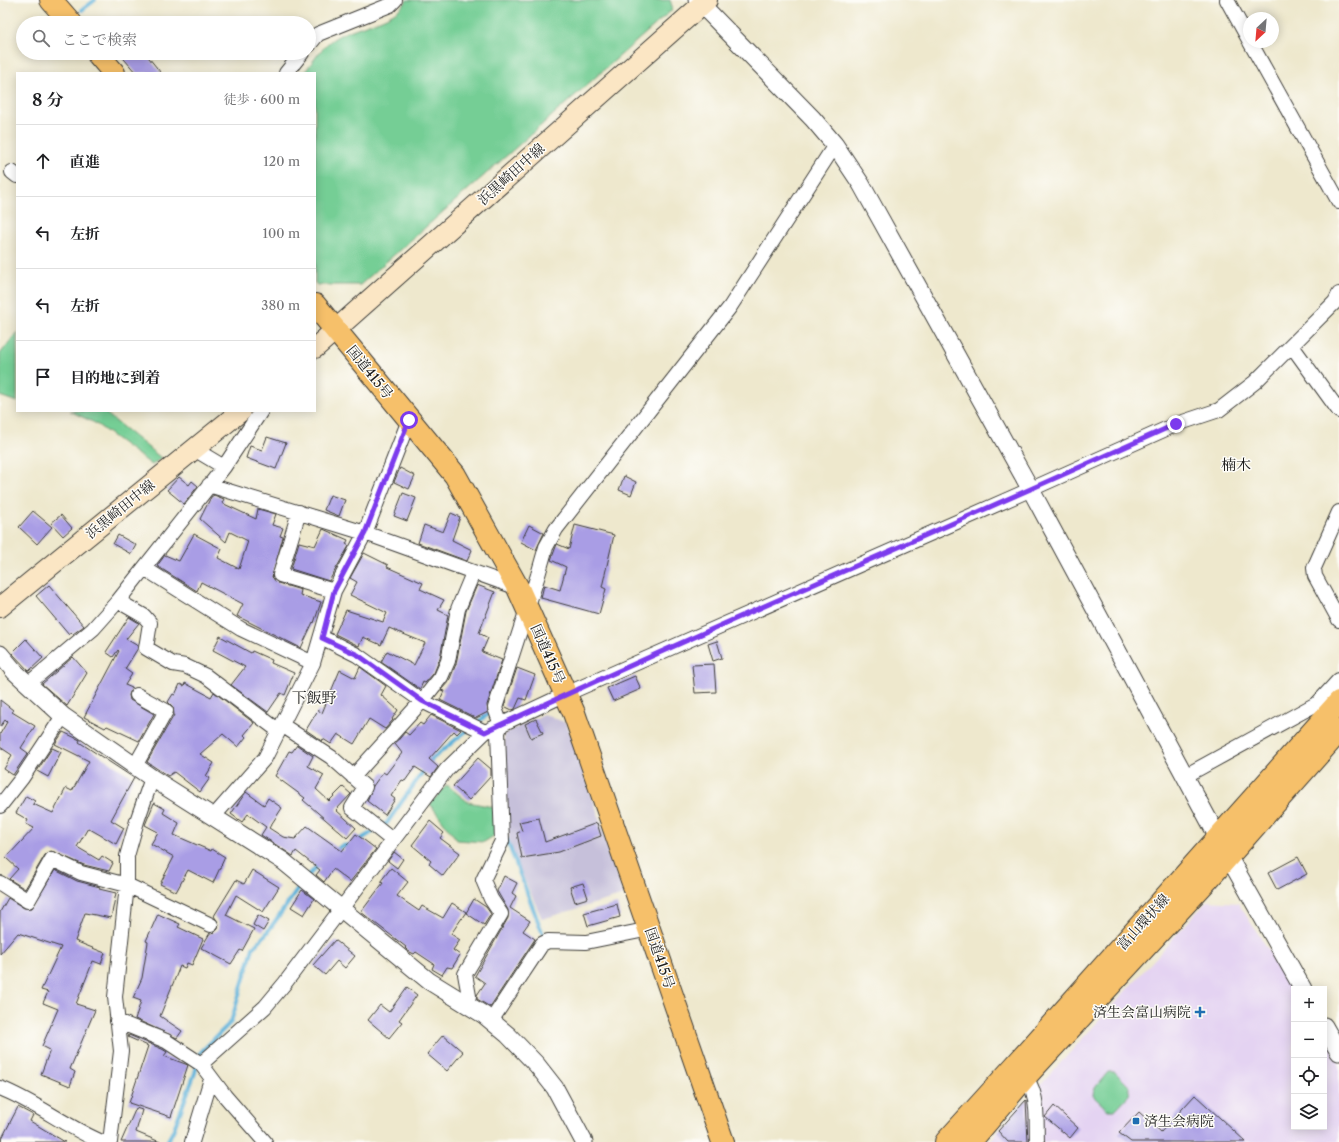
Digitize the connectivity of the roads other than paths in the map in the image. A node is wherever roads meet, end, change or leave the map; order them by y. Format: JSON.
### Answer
{"nodes":[{"id":1,"x":51,"y":0,"type":"edge"},
{"id":2,"x":395,"y":0,"type":"edge"},
{"id":3,"x":1227,"y":0,"type":"edge"},
{"id":4,"x":702,"y":2,"type":"edge"},
{"id":5,"x":65,"y":16,"type":"edge"},
{"id":6,"x":1243,"y":29,"type":"edge"},
{"id":7,"x":316,"y":36,"type":"edge"},
{"id":8,"x":1254,"y":48,"type":"edge"},
{"id":9,"x":103,"y":60,"type":"edge"},
{"id":10,"x":296,"y":60,"type":"edge"},
{"id":11,"x":113,"y":72,"type":"edge"},
{"id":12,"x":287,"y":72,"type":"edge"},
{"id":13,"x":835,"y":145,"type":"junction"},
{"id":14,"x":1339,"y":202,"type":"edge"},
{"id":15,"x":1339,"y":294,"type":"edge"},
{"id":16,"x":316,"y":306,"type":"edge"},
{"id":17,"x":336,"y":329,"type":"junction"},
{"id":18,"x":1292,"y":346,"type":"junction"},
{"id":19,"x":316,"y":347,"type":"edge"},
{"id":20,"x":1339,"y":411,"type":"edge"},
{"id":21,"x":240,"y":412,"type":"edge"},
{"id":22,"x":260,"y":412,"type":"edge"},
{"id":23,"x":409,"y":420,"type":"junction"},
{"id":24,"x":194,"y":449,"type":"junction"},
{"id":25,"x":224,"y":467,"type":"junction"},
{"id":26,"x":209,"y":485,"type":"junction"},
{"id":27,"x":1031,"y":490,"type":"junction"},
{"id":28,"x":298,"y":512,"type":"junction"},
{"id":29,"x":1339,"y":512,"type":"edge"},
{"id":30,"x":365,"y":533,"type":"junction"},
{"id":31,"x":144,"y":568,"type":"junction"},
{"id":32,"x":473,"y":573,"type":"junction"},
{"id":33,"x":518,"y":588,"type":"junction"},
{"id":34,"x":334,"y":591,"type":"junction"},
{"id":35,"x":118,"y":601,"type":"junction"},
{"id":36,"x":0,"y":607,"type":"edge"},
{"id":37,"x":527,"y":608,"type":"junction"},
{"id":38,"x":1339,"y":620,"type":"edge"},
{"id":39,"x":322,"y":638,"type":"junction"},
{"id":40,"x":0,"y":654,"type":"edge"},
{"id":41,"x":313,"y":663,"type":"junction"},
{"id":42,"x":1339,"y":680,"type":"edge"},
{"id":43,"x":28,"y":684,"type":"junction"},
{"id":44,"x":566,"y":694,"type":"junction"},
{"id":45,"x":137,"y":695,"type":"dead end"},
{"id":46,"x":422,"y":701,"type":"junction"},
{"id":47,"x":1339,"y":702,"type":"edge"},
{"id":48,"x":63,"y":716,"type":"junction"},
{"id":49,"x":501,"y":725,"type":"junction"},
{"id":50,"x":280,"y":728,"type":"junction"},
{"id":51,"x":1339,"y":731,"type":"edge"},
{"id":52,"x":485,"y":732,"type":"junction"},
{"id":53,"x":135,"y":766,"type":"junction"},
{"id":54,"x":1185,"y":776,"type":"junction"},
{"id":55,"x":353,"y":777,"type":"junction"},
{"id":56,"x":152,"y":778,"type":"junction"},
{"id":57,"x":0,"y":806,"type":"edge"},
{"id":58,"x":214,"y":816,"type":"junction"},
{"id":59,"x":392,"y":840,"type":"junction"},
{"id":60,"x":1224,"y":847,"type":"junction"},
{"id":61,"x":0,"y":883,"type":"edge"},
{"id":62,"x":127,"y":885,"type":"junction"},
{"id":63,"x":341,"y":908,"type":"junction"},
{"id":64,"x":211,"y":925,"type":"dead end"},
{"id":65,"x":650,"y":929,"type":"junction"},
{"id":66,"x":1301,"y":986,"type":"edge"},
{"id":67,"x":466,"y":1004,"type":"junction"},
{"id":68,"x":117,"y":1021,"type":"junction"},
{"id":69,"x":491,"y":1021,"type":"junction"},
{"id":70,"x":1327,"y":1031,"type":"edge"},
{"id":71,"x":1339,"y":1052,"type":"edge"},
{"id":72,"x":201,"y":1064,"type":"junction"},
{"id":73,"x":1021,"y":1071,"type":"junction"},
{"id":74,"x":211,"y":1079,"type":"junction"},
{"id":75,"x":0,"y":1088,"type":"edge"},
{"id":76,"x":102,"y":1142,"type":"edge"},
{"id":77,"x":110,"y":1142,"type":"edge"},
{"id":78,"x":192,"y":1142,"type":"edge"},
{"id":79,"x":265,"y":1142,"type":"edge"},
{"id":80,"x":584,"y":1142,"type":"edge"},
{"id":81,"x":723,"y":1142,"type":"edge"},
{"id":82,"x":946,"y":1142,"type":"edge"},
{"id":83,"x":970,"y":1142,"type":"edge"},
{"id":84,"x":1037,"y":1142,"type":"edge"}],
"edges":[{"from":1,"to":5,"type":"main road"},
{"from":2,"to":7,"type":"street"},
{"from":3,"to":6,"type":"street"},
{"from":4,"to":13,"type":"street"},
{"from":4,"to":17,"type":"main road","name":"浜黒崎田中線"},
{"from":8,"to":14,"type":"street"},
{"from":9,"to":11,"type":"main road"},
{"from":10,"to":12,"type":"street"},
{"from":13,"to":27,"type":"street"},
{"from":13,"to":37,"type":"street"},
{"from":15,"to":18,"type":"street"},
{"from":16,"to":17,"type":"main road","name":"国道415号"},
{"from":17,"to":19,"type":"main road","name":"浜黒崎田中線"},
{"from":17,"to":23,"type":"main road","name":"国道415号"},
{"from":18,"to":20,"type":"street"},
{"from":18,"to":27,"type":"street"},
{"from":21,"to":24,"type":"main road","name":"浜黒崎田中線"},
{"from":22,"to":25,"type":"street"},
{"from":23,"to":30,"type":"street"},
{"from":23,"to":33,"type":"main road","name":"国道415号"},
{"from":24,"to":25,"type":"street"},
{"from":24,"to":36,"type":"main road","name":"浜黒崎田中線"},
{"from":25,"to":26,"type":"street"},
{"from":26,"to":28,"type":"street"},
{"from":26,"to":31,"type":"street"},
{"from":27,"to":44,"type":"street"},
{"from":27,"to":54,"type":"street"},
{"from":28,"to":30,"type":"street"},
{"from":28,"to":34,"type":"street"},
{"from":29,"to":38,"type":"street"},
{"from":30,"to":32,"type":"street"},
{"from":30,"to":34,"type":"street"},
{"from":31,"to":35,"type":"street"},
{"from":31,"to":41,"type":"street"},
{"from":32,"to":33,"type":"street"},
{"from":32,"to":46,"type":"street"},
{"from":33,"to":37,"type":"main road","name":"国道415号"},
{"from":34,"to":39,"type":"street"},
{"from":35,"to":43,"type":"street"},
{"from":35,"to":50,"type":"street"},
{"from":37,"to":44,"type":"main road","name":"国道415号"},
{"from":37,"to":49,"type":"street"},
{"from":39,"to":41,"type":"street"},
{"from":39,"to":46,"type":"street"},
{"from":40,"to":43,"type":"street"},
{"from":41,"to":50,"type":"street"},
{"from":42,"to":54,"type":"street"},
{"from":43,"to":48,"type":"street"},
{"from":44,"to":49,"type":"street"},
{"from":44,"to":65,"type":"main road","name":"国道415号"},
{"from":45,"to":53,"type":"street"},
{"from":46,"to":52,"type":"street"},
{"from":46,"to":55,"type":"street"},
{"from":47,"to":60,"type":"main road","name":"富山環状線"},
{"from":48,"to":53,"type":"street"},
{"from":48,"to":57,"type":"street"},
{"from":49,"to":52,"type":"street"},
{"from":49,"to":67,"type":"street"},
{"from":50,"to":55,"type":"street"},
{"from":50,"to":58,"type":"street"},
{"from":51,"to":60,"type":"main road","name":"富山環状線"},
{"from":52,"to":59,"type":"street"},
{"from":53,"to":56,"type":"street"},
{"from":54,"to":60,"type":"street"},
{"from":55,"to":59,"type":"street"},
{"from":56,"to":58,"type":"street"},
{"from":56,"to":62,"type":"street"},
{"from":58,"to":63,"type":"street"},
{"from":59,"to":63,"type":"street"},
{"from":60,"to":66,"type":"street"},
{"from":60,"to":73,"type":"main road","name":"富山環状線"},
{"from":61,"to":62,"type":"street"},
{"from":62,"to":64,"type":"street"},
{"from":62,"to":68,"type":"street"},
{"from":63,"to":67,"type":"street"},
{"from":63,"to":72,"type":"street"},
{"from":65,"to":69,"type":"street"},
{"from":65,"to":81,"type":"main road","name":"国道415号"},
{"from":67,"to":69,"type":"street"},
{"from":68,"to":72,"type":"street"},
{"from":68,"to":77,"type":"street"},
{"from":69,"to":80,"type":"street"},
{"from":70,"to":71,"type":"street"},
{"from":72,"to":74,"type":"street"},
{"from":73,"to":82,"type":"main road","name":"富山環状線"},
{"from":73,"to":83,"type":"main road","name":"富山環状線"},
{"from":73,"to":84,"type":"street"},
{"from":74,"to":78,"type":"street"},
{"from":74,"to":79,"type":"street"},
{"from":75,"to":76,"type":"street"}]}
